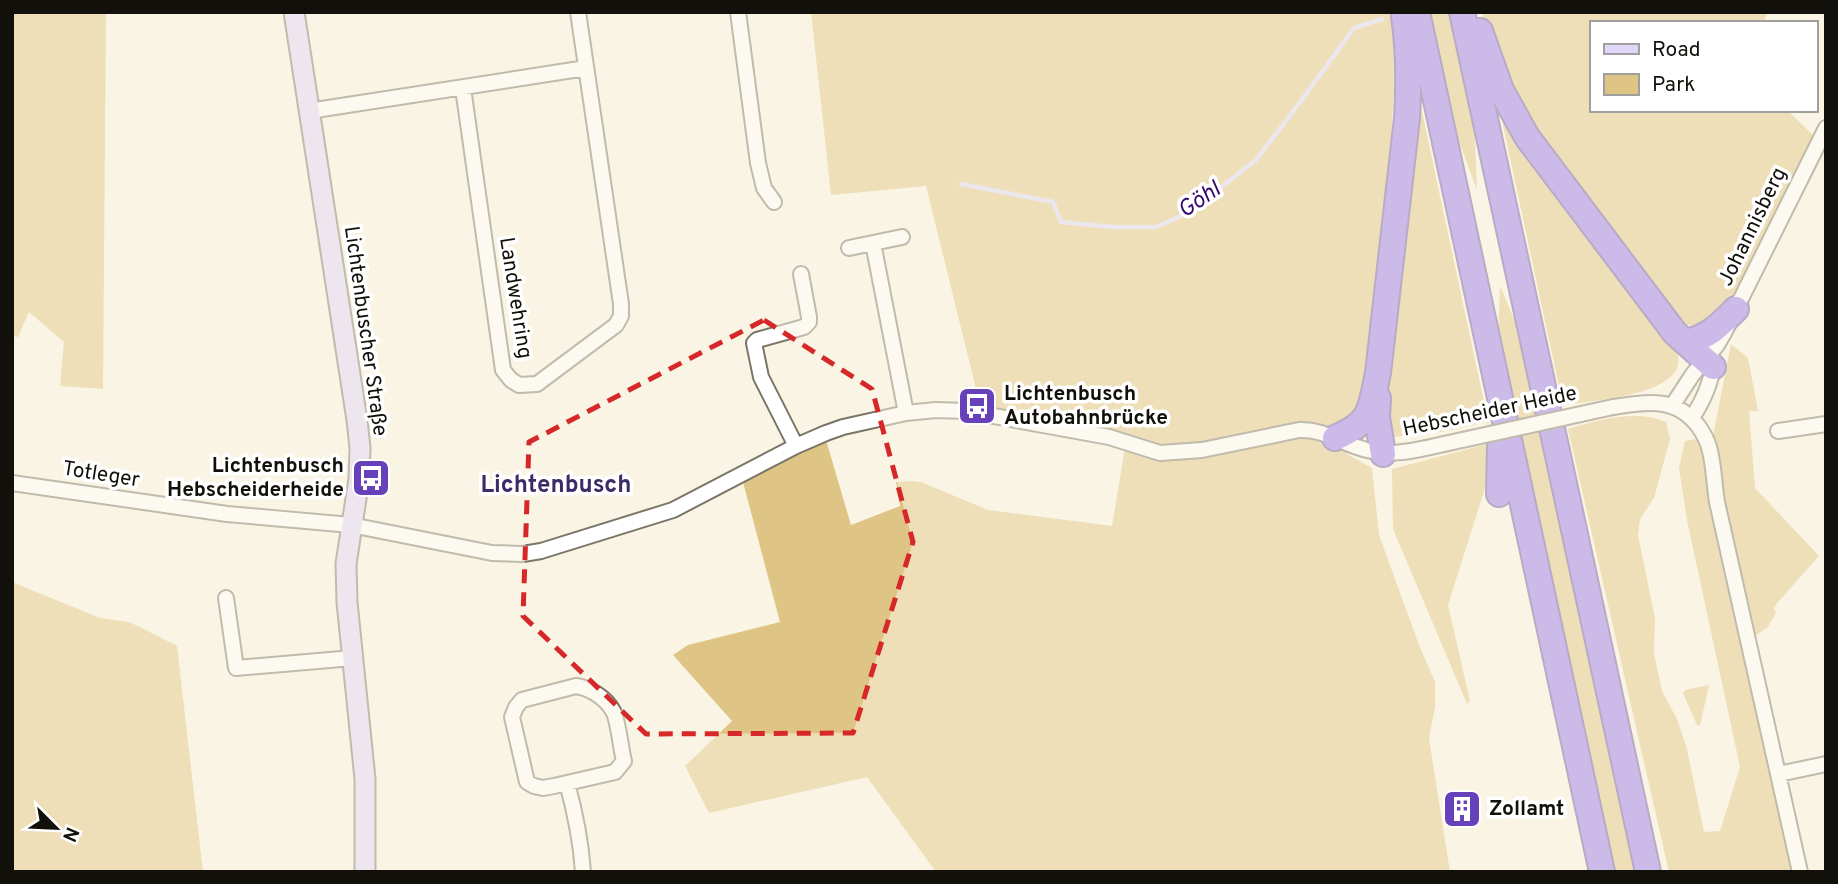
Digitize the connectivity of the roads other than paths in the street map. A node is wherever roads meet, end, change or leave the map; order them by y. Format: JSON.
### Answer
{"nodes":[{"id":1,"x":294,"y":12,"type":"edge"},
{"id":2,"x":738,"y":12,"type":"edge"},
{"id":3,"x":1403,"y":12,"type":"edge"},
{"id":4,"x":1417,"y":12,"type":"edge"},
{"id":5,"x":1462,"y":12,"type":"edge"},
{"id":6,"x":1469,"y":12,"type":"edge"},
{"id":7,"x":581,"y":13,"type":"edge"},
{"id":8,"x":586,"y":68,"type":"junction"},
{"id":9,"x":463,"y":88,"type":"junction"},
{"id":10,"x":309,"y":111,"type":"junction"},
{"id":11,"x":1826,"y":128,"type":"edge"},
{"id":12,"x":774,"y":202,"type":"dead end"},
{"id":13,"x":902,"y":237,"type":"dead end"},
{"id":14,"x":873,"y":243,"type":"junction"},
{"id":15,"x":849,"y":248,"type":"dead end"},
{"id":16,"x":801,"y":274,"type":"dead end"},
{"id":17,"x":1736,"y":309,"type":"junction"},
{"id":18,"x":1685,"y":342,"type":"junction"},
{"id":19,"x":1712,"y":357,"type":"junction"},
{"id":20,"x":1378,"y":373,"type":"junction"},
{"id":21,"x":1501,"y":406,"type":"junction"},
{"id":22,"x":1672,"y":406,"type":"junction"},
{"id":23,"x":906,"y":413,"type":"junction"},
{"id":24,"x":1692,"y":418,"type":"junction"},
{"id":25,"x":1826,"y":424,"type":"edge"},
{"id":26,"x":1778,"y":431,"type":"dead end"},
{"id":27,"x":1335,"y":438,"type":"junction"},
{"id":28,"x":796,"y":446,"type":"junction"},
{"id":29,"x":1383,"y":454,"type":"junction"},
{"id":30,"x":12,"y":483,"type":"edge"},
{"id":31,"x":1499,"y":495,"type":"dead end"},
{"id":32,"x":351,"y":525,"type":"junction"},
{"id":33,"x":226,"y":598,"type":"dead end"},
{"id":34,"x":353,"y":658,"type":"junction"},
{"id":35,"x":1826,"y":764,"type":"edge"},
{"id":36,"x":1779,"y":774,"type":"junction"},
{"id":37,"x":567,"y":783,"type":"junction"},
{"id":38,"x":365,"y":872,"type":"edge"},
{"id":39,"x":583,"y":872,"type":"edge"},
{"id":40,"x":1602,"y":872,"type":"edge"},
{"id":41,"x":1648,"y":872,"type":"edge"},
{"id":42,"x":1800,"y":872,"type":"edge"}],
"edges":[{"from":1,"to":10,"type":"street","name":"Lichtenbuscher Straße"},
{"from":2,"to":12,"type":"street"},
{"from":3,"to":20,"type":"highway"},
{"from":4,"to":21,"type":"highway"},
{"from":5,"to":41,"type":"highway"},
{"from":6,"to":18,"type":"highway"},
{"from":7,"to":8,"type":"street","name":"Landwehring"},
{"from":8,"to":9,"type":"street"},
{"from":8,"to":9,"type":"street","name":"Landwehring"},
{"from":9,"to":10,"type":"street"},
{"from":10,"to":32,"type":"street","name":"Lichtenbuscher Straße"},
{"from":11,"to":17,"type":"street","name":"Johannisberg"},
{"from":13,"to":14,"type":"street"},
{"from":14,"to":15,"type":"street"},
{"from":14,"to":23,"type":"street"},
{"from":16,"to":28,"type":"street"},
{"from":17,"to":18,"type":"highway"},
{"from":17,"to":19,"type":"street","name":"Johannisberg"},
{"from":18,"to":19,"type":"highway"},
{"from":19,"to":22,"type":"street","name":"Johannisberg"},
{"from":19,"to":24,"type":"street","name":"Johannisberg"},
{"from":20,"to":27,"type":"highway"},
{"from":20,"to":29,"type":"highway"},
{"from":21,"to":31,"type":"highway"},
{"from":21,"to":40,"type":"highway"},
{"from":22,"to":24,"type":"street"},
{"from":22,"to":29,"type":"street","name":"Hebscheider Heide","bridge":true},
{"from":23,"to":27,"type":"street","name":"Hebscheider Heide"},
{"from":23,"to":28,"type":"street","name":"Hebscheider Heide"},
{"from":24,"to":36,"type":"street"},
{"from":25,"to":26,"type":"street"},
{"from":27,"to":29,"type":"street","name":"Hebscheider Heide"},
{"from":28,"to":32,"type":"street","name":"Hebscheider Heide"},
{"from":30,"to":32,"type":"street","name":"Totleger"},
{"from":32,"to":34,"type":"street","name":"Lichtenbuscher Straße"},
{"from":33,"to":34,"type":"street"},
{"from":34,"to":38,"type":"street","name":"Lichtenbuscher Straße"},
{"from":35,"to":36,"type":"street"},
{"from":36,"to":42,"type":"street"},
{"from":37,"to":37,"type":"street"},
{"from":37,"to":39,"type":"street"}]}
